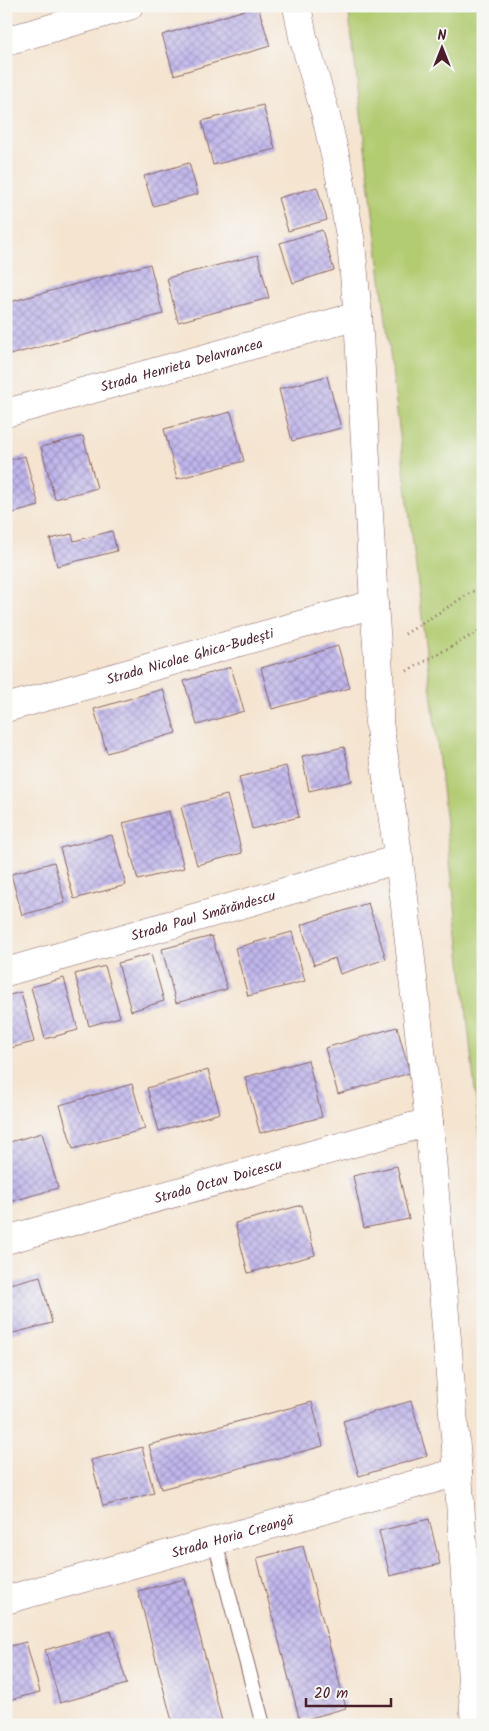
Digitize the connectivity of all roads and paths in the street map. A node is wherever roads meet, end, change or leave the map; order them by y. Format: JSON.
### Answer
{"nodes":[{"id":1,"x":129,"y":6,"type":"edge"},
{"id":2,"x":297,"y":6,"type":"edge"},
{"id":3,"x":6,"y":41,"type":"edge"},
{"id":4,"x":358,"y":316,"type":"junction"},
{"id":5,"x":6,"y":413,"type":"edge"},
{"id":6,"x":483,"y":585,"type":"edge"},
{"id":7,"x":374,"y":604,"type":"junction"},
{"id":8,"x":483,"y":629,"type":"edge"},
{"id":9,"x":378,"y":652,"type":"junction"},
{"id":10,"x":380,"y":686,"type":"junction"},
{"id":11,"x":6,"y":708,"type":"edge"},
{"id":12,"x":399,"y":859,"type":"junction"},
{"id":13,"x":6,"y":972,"type":"edge"},
{"id":14,"x":429,"y":1122,"type":"junction"},
{"id":15,"x":6,"y":1240,"type":"edge"},
{"id":16,"x":458,"y":1472,"type":"junction"},
{"id":17,"x":215,"y":1542,"type":"junction"},
{"id":18,"x":6,"y":1600,"type":"edge"},
{"id":19,"x":263,"y":1725,"type":"edge"},
{"id":20,"x":475,"y":1725,"type":"edge"}],
"edges":[{"from":1,"to":3,"type":"street"},
{"from":2,"to":4,"type":"street"},
{"from":4,"to":5,"type":"street","name":"Strada Henrieta Delavrancea"},
{"from":4,"to":7,"type":"street"},
{"from":6,"to":9,"type":"path"},
{"from":7,"to":9,"type":"street"},
{"from":7,"to":11,"type":"street","name":"Strada Nicolae Ghica-Budești"},
{"from":8,"to":10,"type":"path"},
{"from":9,"to":10,"type":"street"},
{"from":10,"to":12,"type":"street"},
{"from":12,"to":13,"type":"street","name":"Strada Paul Smărăndescu"},
{"from":12,"to":14,"type":"street"},
{"from":14,"to":15,"type":"street","name":"Strada Octav Doicescu"},
{"from":14,"to":16,"type":"street"},
{"from":16,"to":17,"type":"street","name":"Strada Horia Creangă"},
{"from":16,"to":20,"type":"street"},
{"from":17,"to":18,"type":"street","name":"Strada Horia Creangă"},
{"from":17,"to":19,"type":"lane"}]}
